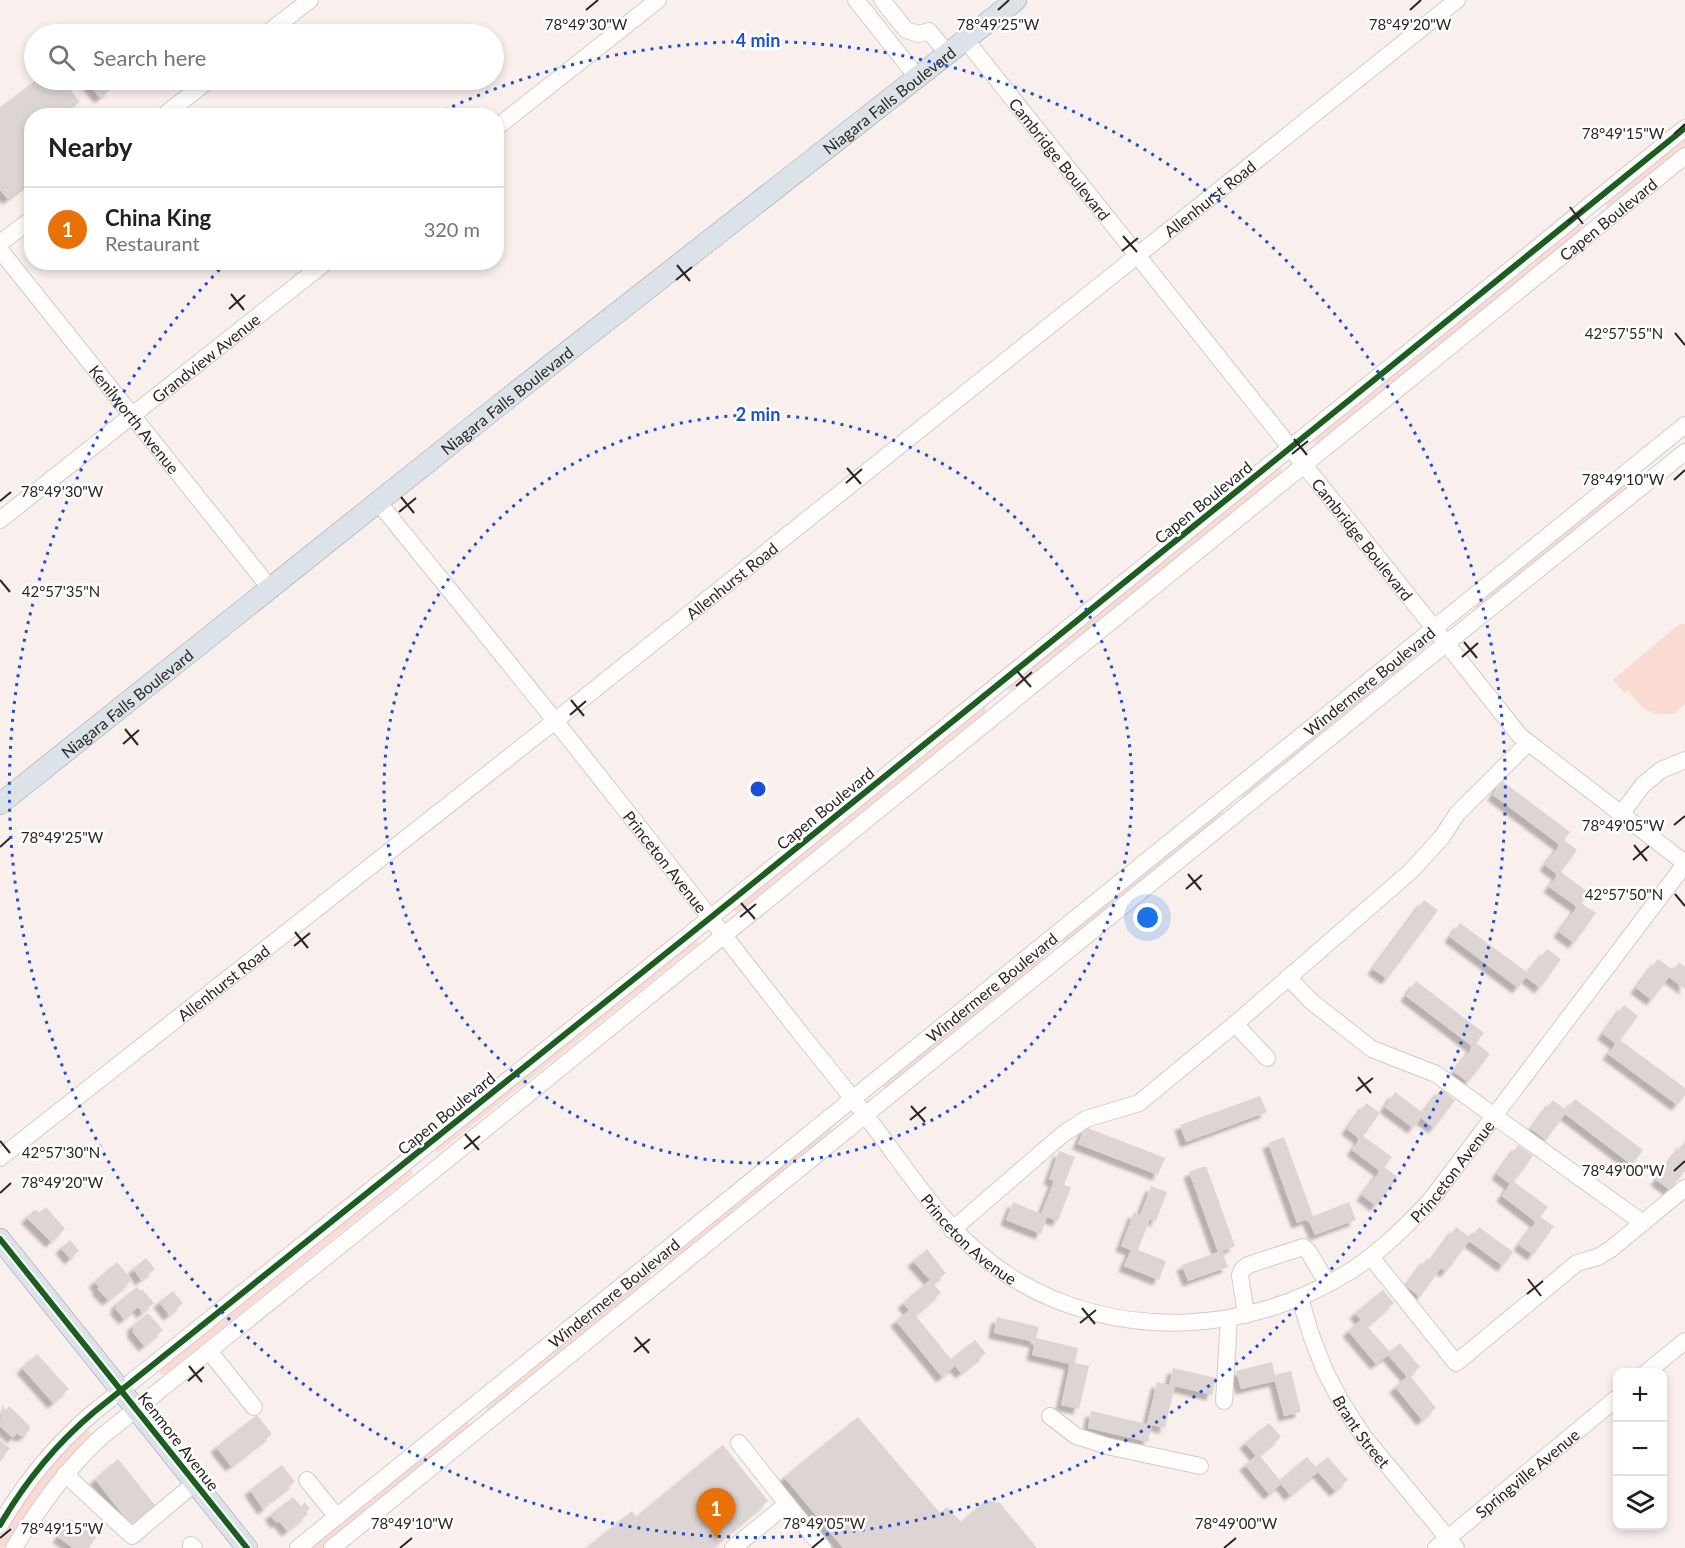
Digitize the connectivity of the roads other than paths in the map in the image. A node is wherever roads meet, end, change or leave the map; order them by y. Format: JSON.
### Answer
{"nodes":[{"id":1,"x":310,"y":0,"type":"edge"},
{"id":2,"x":658,"y":0,"type":"edge"},
{"id":3,"x":856,"y":0,"type":"edge"},
{"id":4,"x":882,"y":0,"type":"edge"},
{"id":5,"x":1016,"y":0,"type":"edge"},
{"id":6,"x":1457,"y":0,"type":"edge"},
{"id":7,"x":279,"y":24,"type":"edge"},
{"id":8,"x":906,"y":30,"type":"junction"},
{"id":9,"x":965,"y":39,"type":"junction"},
{"id":10,"x":890,"y":43,"type":"junction"},
{"id":11,"x":947,"y":53,"type":"junction"},
{"id":12,"x":917,"y":77,"type":"junction"},
{"id":13,"x":196,"y":90,"type":"edge"},
{"id":14,"x":173,"y":108,"type":"edge"},
{"id":15,"x":504,"y":122,"type":"edge"},
{"id":16,"x":1685,"y":128,"type":"edge"},
{"id":17,"x":1685,"y":156,"type":"edge"},
{"id":18,"x":1587,"y":208,"type":"junction"},
{"id":19,"x":1600,"y":224,"type":"junction"},
{"id":20,"x":24,"y":225,"type":"edge"},
{"id":21,"x":0,"y":243,"type":"edge"},
{"id":22,"x":0,"y":250,"type":"edge"},
{"id":23,"x":1137,"y":255,"type":"junction"},
{"id":24,"x":316,"y":270,"type":"edge"},
{"id":25,"x":133,"y":416,"type":"junction"},
{"id":26,"x":1685,"y":425,"type":"edge"},
{"id":27,"x":1292,"y":448,"type":"junction"},
{"id":28,"x":1654,"y":450,"type":"junction"},
{"id":29,"x":1685,"y":452,"type":"edge"},
{"id":30,"x":1304,"y":464,"type":"junction"},
{"id":31,"x":1667,"y":467,"type":"junction"},
{"id":32,"x":379,"y":503,"type":"junction"},
{"id":33,"x":0,"y":520,"type":"edge"},
{"id":34,"x":270,"y":588,"type":"junction"},
{"id":35,"x":1433,"y":628,"type":"junction"},
{"id":36,"x":1446,"y":644,"type":"junction"},
{"id":37,"x":992,"y":690,"type":"junction"},
{"id":38,"x":1006,"y":706,"type":"junction"},
{"id":39,"x":555,"y":721,"type":"junction"},
{"id":40,"x":1528,"y":743,"type":"junction"},
{"id":41,"x":1685,"y":760,"type":"edge"},
{"id":42,"x":1224,"y":797,"type":"junction"},
{"id":43,"x":0,"y":804,"type":"edge"},
{"id":44,"x":1238,"y":813,"type":"junction"},
{"id":45,"x":1621,"y":814,"type":"junction"},
{"id":46,"x":1685,"y":863,"type":"edge"},
{"id":47,"x":710,"y":918,"type":"junction"},
{"id":48,"x":723,"y":935,"type":"junction"},
{"id":49,"x":1048,"y":940,"type":"junction"},
{"id":50,"x":1060,"y":957,"type":"junction"},
{"id":51,"x":1288,"y":977,"type":"junction"},
{"id":52,"x":1235,"y":1024,"type":"junction"},
{"id":53,"x":1267,"y":1058,"type":"dead end"},
{"id":54,"x":852,"y":1098,"type":"junction"},
{"id":55,"x":865,"y":1115,"type":"junction"},
{"id":56,"x":1494,"y":1115,"type":"junction"},
{"id":57,"x":418,"y":1153,"type":"junction"},
{"id":58,"x":0,"y":1158,"type":"edge"},
{"id":59,"x":432,"y":1172,"type":"junction"},
{"id":60,"x":1685,"y":1188,"type":"edge"},
{"id":61,"x":1643,"y":1223,"type":"junction"},
{"id":62,"x":952,"y":1230,"type":"junction"},
{"id":63,"x":0,"y":1239,"type":"edge"},
{"id":64,"x":1371,"y":1257,"type":"junction"},
{"id":65,"x":651,"y":1262,"type":"junction"},
{"id":66,"x":665,"y":1278,"type":"junction"},
{"id":67,"x":1328,"y":1284,"type":"junction"},
{"id":68,"x":1300,"y":1298,"type":"junction"},
{"id":69,"x":1238,"y":1317,"type":"junction"},
{"id":70,"x":1685,"y":1341,"type":"edge"},
{"id":71,"x":209,"y":1351,"type":"junction"},
{"id":72,"x":1652,"y":1368,"type":"edge"},
{"id":73,"x":122,"y":1391,"type":"junction"},
{"id":74,"x":1613,"y":1400,"type":"edge"},
{"id":75,"x":1224,"y":1401,"type":"dead end"},
{"id":76,"x":254,"y":1407,"type":"dead end"},
{"id":77,"x":470,"y":1408,"type":"junction"},
{"id":78,"x":137,"y":1409,"type":"junction"},
{"id":79,"x":1050,"y":1416,"type":"dead end"},
{"id":80,"x":483,"y":1425,"type":"junction"},
{"id":81,"x":739,"y":1443,"type":"dead end"},
{"id":82,"x":1200,"y":1466,"type":"dead end"},
{"id":83,"x":65,"y":1474,"type":"junction"},
{"id":84,"x":307,"y":1480,"type":"dead end"},
{"id":85,"x":195,"y":1483,"type":"junction"},
{"id":86,"x":787,"y":1504,"type":"junction"},
{"id":87,"x":337,"y":1517,"type":"junction"},
{"id":88,"x":0,"y":1525,"type":"edge"},
{"id":89,"x":1447,"y":1545,"type":"edge"},
{"id":90,"x":14,"y":1548,"type":"edge"},
{"id":91,"x":247,"y":1548,"type":"edge"},
{"id":92,"x":298,"y":1548,"type":"edge"},
{"id":93,"x":332,"y":1548,"type":"edge"},
{"id":94,"x":733,"y":1548,"type":"edge"},
{"id":95,"x":823,"y":1548,"type":"edge"}],
"edges":[{"from":1,"to":7,"type":"street"},
{"from":2,"to":15,"type":"street"},
{"from":3,"to":10,"type":"street"},
{"from":4,"to":8,"type":"street"},
{"from":5,"to":9,"type":"main road","name":"Niagara Falls Boulevard"},
{"from":6,"to":23,"type":"street","name":"Allenhurst Road"},
{"from":8,"to":10,"type":"street"},
{"from":8,"to":11,"type":"street"},
{"from":9,"to":11,"type":"main road","name":"Niagara Falls Boulevard"},
{"from":9,"to":23,"type":"street","name":"Cambridge Boulevard"},
{"from":10,"to":12,"type":"street"},
{"from":11,"to":12,"type":"main road","name":"Niagara Falls Boulevard"},
{"from":12,"to":32,"type":"main road","name":"Niagara Falls Boulevard"},
{"from":13,"to":14,"type":"street"},
{"from":16,"to":18,"type":"street","name":"Capen Boulevard"},
{"from":17,"to":19,"type":"street","name":"Capen Boulevard"},
{"from":18,"to":19,"type":"street"},
{"from":18,"to":27,"type":"street","name":"Capen Boulevard"},
{"from":19,"to":30,"type":"street","name":"Capen Boulevard"},
{"from":20,"to":21,"type":"street"},
{"from":22,"to":25,"type":"street","name":"Kenilworth Avenue"},
{"from":23,"to":27,"type":"street","name":"Cambridge Boulevard"},
{"from":23,"to":39,"type":"street","name":"Allenhurst Road"},
{"from":24,"to":25,"type":"street","name":"Grandview Avenue"},
{"from":25,"to":33,"type":"street","name":"Grandview Avenue"},
{"from":25,"to":34,"type":"street","name":"Kenilworth Avenue"},
{"from":26,"to":28,"type":"street","name":"Windermere Boulevard"},
{"from":27,"to":30,"type":"street","name":"Cambridge Boulevard"},
{"from":27,"to":37,"type":"street","name":"Capen Boulevard"},
{"from":28,"to":31,"type":"street"},
{"from":28,"to":35,"type":"street","name":"Windermere Boulevard"},
{"from":29,"to":31,"type":"street","name":"Windermere Boulevard"},
{"from":30,"to":35,"type":"street","name":"Cambridge Boulevard"},
{"from":30,"to":38,"type":"street","name":"Capen Boulevard"},
{"from":31,"to":36,"type":"street","name":"Windermere Boulevard"},
{"from":32,"to":34,"type":"main road","name":"Niagara Falls Boulevard"},
{"from":32,"to":39,"type":"street","name":"Princeton Avenue"},
{"from":34,"to":43,"type":"main road","name":"Niagara Falls Boulevard"},
{"from":35,"to":36,"type":"street","name":"Cambridge Boulevard"},
{"from":35,"to":42,"type":"street","name":"Windermere Boulevard"},
{"from":36,"to":40,"type":"street","name":"Cambridge Boulevard"},
{"from":36,"to":44,"type":"street","name":"Windermere Boulevard"},
{"from":37,"to":38,"type":"street"},
{"from":37,"to":47,"type":"street","name":"Capen Boulevard"},
{"from":38,"to":48,"type":"street","name":"Capen Boulevard"},
{"from":39,"to":47,"type":"street","name":"Princeton Avenue"},
{"from":39,"to":58,"type":"street","name":"Allenhurst Road"},
{"from":40,"to":45,"type":"street","name":"Cambridge Boulevard"},
{"from":40,"to":51,"type":"street"},
{"from":41,"to":45,"type":"street"},
{"from":42,"to":44,"type":"street"},
{"from":42,"to":49,"type":"street","name":"Windermere Boulevard"},
{"from":44,"to":50,"type":"street","name":"Windermere Boulevard"},
{"from":45,"to":46,"type":"street","name":"Cambridge Boulevard"},
{"from":46,"to":56,"type":"street","name":"Princeton Avenue"},
{"from":47,"to":48,"type":"street","name":"Princeton Avenue"},
{"from":47,"to":57,"type":"street","name":"Capen Boulevard"},
{"from":48,"to":54,"type":"street","name":"Princeton Avenue"},
{"from":48,"to":59,"type":"street","name":"Capen Boulevard"},
{"from":49,"to":50,"type":"street"},
{"from":49,"to":54,"type":"street","name":"Windermere Boulevard"},
{"from":50,"to":55,"type":"street","name":"Windermere Boulevard"},
{"from":51,"to":52,"type":"street"},
{"from":51,"to":56,"type":"street"},
{"from":52,"to":53,"type":"street"},
{"from":52,"to":62,"type":"street"},
{"from":54,"to":55,"type":"street","name":"Princeton Avenue"},
{"from":54,"to":65,"type":"street","name":"Windermere Boulevard"},
{"from":55,"to":62,"type":"street","name":"Princeton Avenue"},
{"from":55,"to":66,"type":"street","name":"Windermere Boulevard"},
{"from":56,"to":61,"type":"street"},
{"from":56,"to":64,"type":"street","name":"Princeton Avenue"},
{"from":57,"to":59,"type":"street"},
{"from":57,"to":73,"type":"street","name":"Capen Boulevard"},
{"from":59,"to":71,"type":"street","name":"Capen Boulevard"},
{"from":60,"to":61,"type":"street"},
{"from":61,"to":64,"type":"street"},
{"from":62,"to":69,"type":"street","name":"Princeton Avenue"},
{"from":63,"to":73,"type":"main road","name":"Kenmore Avenue"},
{"from":64,"to":67,"type":"street","name":"Princeton Avenue"},
{"from":65,"to":66,"type":"street"},
{"from":65,"to":77,"type":"street","name":"Windermere Boulevard"},
{"from":66,"to":80,"type":"street","name":"Windermere Boulevard"},
{"from":67,"to":68,"type":"street","name":"Princeton Avenue"},
{"from":67,"to":69,"type":"street"},
{"from":68,"to":69,"type":"street","name":"Princeton Avenue"},
{"from":68,"to":89,"type":"street","name":"Brant Street"},
{"from":69,"to":75,"type":"street"},
{"from":70,"to":72,"type":"street"},
{"from":71,"to":76,"type":"street"},
{"from":71,"to":78,"type":"street","name":"Capen Boulevard"},
{"from":73,"to":78,"type":"main road","name":"Kenmore Avenue"},
{"from":73,"to":88,"type":"street","name":"Capen Boulevard"},
{"from":74,"to":89,"type":"street","name":"Springville Avenue"},
{"from":77,"to":80,"type":"street"},
{"from":77,"to":87,"type":"street","name":"Windermere Boulevard"},
{"from":78,"to":83,"type":"street","name":"Capen Boulevard"},
{"from":78,"to":85,"type":"main road","name":"Kenmore Avenue"},
{"from":79,"to":82,"type":"street"},
{"from":80,"to":93,"type":"street","name":"Windermere Boulevard"},
{"from":81,"to":86,"type":"street"},
{"from":83,"to":85,"type":"street"},
{"from":83,"to":90,"type":"street","name":"Capen Boulevard"},
{"from":84,"to":87,"type":"street"},
{"from":85,"to":91,"type":"main road","name":"Kenmore Avenue"},
{"from":86,"to":94,"type":"street"},
{"from":86,"to":95,"type":"street"},
{"from":87,"to":92,"type":"street","name":"Windermere Boulevard"}]}
